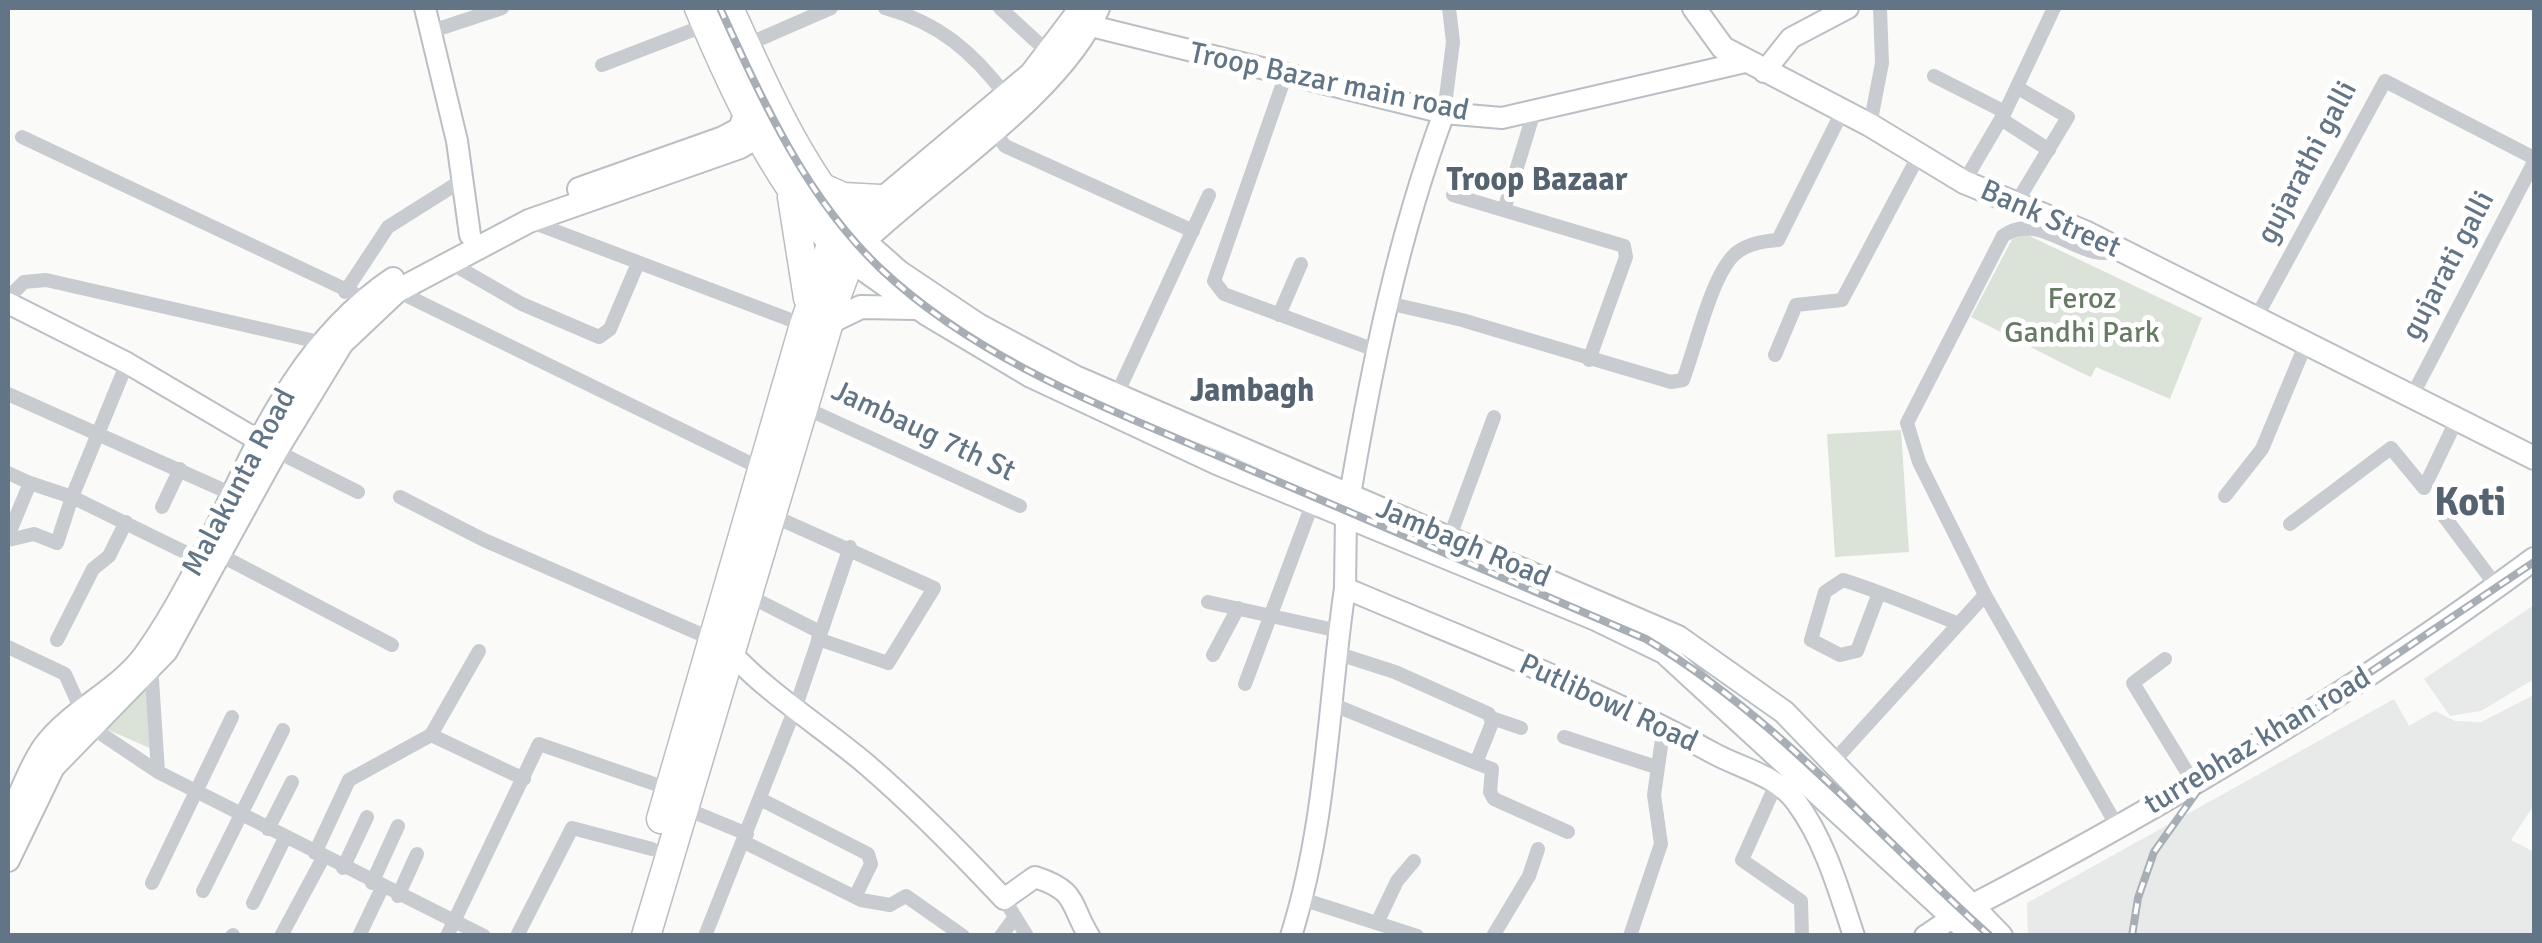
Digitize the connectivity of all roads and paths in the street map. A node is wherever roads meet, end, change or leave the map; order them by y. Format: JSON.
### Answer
{"nodes":[{"id":1,"x":425,"y":8,"type":"edge"},
{"id":2,"x":502,"y":8,"type":"edge"},
{"id":3,"x":729,"y":8,"type":"edge"},
{"id":4,"x":831,"y":8,"type":"edge"},
{"id":5,"x":885,"y":8,"type":"edge"},
{"id":6,"x":1000,"y":8,"type":"edge"},
{"id":7,"x":1449,"y":8,"type":"edge"},
{"id":8,"x":1694,"y":8,"type":"edge"},
{"id":9,"x":1848,"y":8,"type":"edge"},
{"id":10,"x":1880,"y":8,"type":"edge"},
{"id":11,"x":2054,"y":8,"type":"edge"},
{"id":12,"x":702,"y":16,"type":"edge"},
{"id":13,"x":1085,"y":16,"type":"edge"},
{"id":14,"x":430,"y":32,"type":"junction"},
{"id":15,"x":746,"y":44,"type":"junction"},
{"id":16,"x":1050,"y":54,"type":"junction"},
{"id":17,"x":602,"y":65,"type":"dead end"},
{"id":18,"x":1755,"y":67,"type":"junction"},
{"id":19,"x":1285,"y":76,"type":"junction"},
{"id":20,"x":1934,"y":76,"type":"dead end"},
{"id":21,"x":2018,"y":88,"type":"junction"},
{"id":22,"x":1006,"y":96,"type":"junction"},
{"id":23,"x":1534,"y":112,"type":"junction"},
{"id":24,"x":1842,"y":112,"type":"junction"},
{"id":25,"x":1444,"y":113,"type":"junction"},
{"id":26,"x":2003,"y":116,"type":"junction"},
{"id":27,"x":782,"y":121,"type":"junction"},
{"id":28,"x":752,"y":124,"type":"junction"},
{"id":29,"x":1870,"y":125,"type":"junction"},
{"id":30,"x":993,"y":129,"type":"junction"},
{"id":31,"x":22,"y":137,"type":"dead end"},
{"id":32,"x":2049,"y":150,"type":"junction"},
{"id":33,"x":1920,"y":152,"type":"junction"},
{"id":34,"x":2534,"y":160,"type":"edge"},
{"id":35,"x":462,"y":181,"type":"junction"},
{"id":36,"x":1964,"y":182,"type":"junction"},
{"id":37,"x":789,"y":183,"type":"junction"},
{"id":38,"x":820,"y":186,"type":"junction"},
{"id":39,"x":1209,"y":194,"type":"dead end"},
{"id":40,"x":1453,"y":195,"type":"dead end"},
{"id":41,"x":880,"y":198,"type":"junction"},
{"id":42,"x":2015,"y":205,"type":"junction"},
{"id":43,"x":1504,"y":210,"type":"junction"},
{"id":44,"x":529,"y":220,"type":"junction"},
{"id":45,"x":1193,"y":231,"type":"junction"},
{"id":46,"x":470,"y":235,"type":"junction"},
{"id":47,"x":848,"y":242,"type":"junction"},
{"id":48,"x":2120,"y":250,"type":"junction"},
{"id":49,"x":448,"y":261,"type":"junction"},
{"id":50,"x":638,"y":263,"type":"junction"},
{"id":51,"x":1300,"y":264,"type":"dead end"},
{"id":52,"x":397,"y":291,"type":"junction"},
{"id":53,"x":356,"y":295,"type":"junction"},
{"id":54,"x":8,"y":300,"type":"edge"},
{"id":55,"x":1388,"y":303,"type":"junction"},
{"id":56,"x":928,"y":307,"type":"junction"},
{"id":57,"x":1279,"y":315,"type":"junction"},
{"id":58,"x":2257,"y":316,"type":"junction"},
{"id":59,"x":814,"y":319,"type":"junction"},
{"id":60,"x":2307,"y":340,"type":"junction"},
{"id":61,"x":319,"y":342,"type":"junction"},
{"id":62,"x":1375,"y":350,"type":"junction"},
{"id":63,"x":1775,"y":355,"type":"dead end"},
{"id":64,"x":1589,"y":360,"type":"junction"},
{"id":65,"x":127,"y":363,"type":"junction"},
{"id":66,"x":8,"y":394,"type":"edge"},
{"id":67,"x":1117,"y":394,"type":"junction"},
{"id":68,"x":2412,"y":396,"type":"junction"},
{"id":69,"x":804,"y":407,"type":"junction"},
{"id":70,"x":1494,"y":418,"type":"dead end"},
{"id":71,"x":2457,"y":419,"type":"junction"},
{"id":72,"x":96,"y":432,"type":"junction"},
{"id":73,"x":266,"y":446,"type":"junction"},
{"id":74,"x":2533,"y":455,"type":"edge"},
{"id":75,"x":180,"y":468,"type":"junction"},
{"id":76,"x":762,"y":469,"type":"junction"},
{"id":77,"x":8,"y":473,"type":"edge"},
{"id":78,"x":30,"y":483,"type":"junction"},
{"id":79,"x":358,"y":492,"type":"dead end"},
{"id":80,"x":232,"y":494,"type":"junction"},
{"id":81,"x":2225,"y":496,"type":"dead end"},
{"id":82,"x":72,"y":497,"type":"junction"},
{"id":83,"x":400,"y":498,"type":"dead end"},
{"id":84,"x":1313,"y":502,"type":"junction"},
{"id":85,"x":1348,"y":505,"type":"junction"},
{"id":86,"x":1020,"y":506,"type":"dead end"},
{"id":87,"x":162,"y":507,"type":"dead end"},
{"id":88,"x":2440,"y":511,"type":"dead end"},
{"id":89,"x":771,"y":514,"type":"junction"},
{"id":90,"x":126,"y":522,"type":"junction"},
{"id":91,"x":2290,"y":524,"type":"dead end"},
{"id":92,"x":8,"y":538,"type":"edge"},
{"id":93,"x":1449,"y":539,"type":"junction"},
{"id":94,"x":850,"y":547,"type":"junction"},
{"id":95,"x":2534,"y":559,"type":"edge"},
{"id":96,"x":211,"y":560,"type":"junction"},
{"id":97,"x":2497,"y":587,"type":"junction"},
{"id":98,"x":1345,"y":588,"type":"junction"},
{"id":99,"x":1879,"y":593,"type":"junction"},
{"id":100,"x":747,"y":595,"type":"junction"},
{"id":101,"x":1985,"y":596,"type":"junction"},
{"id":102,"x":1208,"y":602,"type":"dead end"},
{"id":103,"x":1238,"y":608,"type":"junction"},
{"id":104,"x":1268,"y":615,"type":"junction"},
{"id":105,"x":1959,"y":624,"type":"junction"},
{"id":106,"x":1339,"y":631,"type":"junction"},
{"id":107,"x":819,"y":636,"type":"junction"},
{"id":108,"x":57,"y":640,"type":"dead end"},
{"id":109,"x":392,"y":645,"type":"dead end"},
{"id":110,"x":722,"y":646,"type":"junction"},
{"id":111,"x":8,"y":647,"type":"edge"},
{"id":112,"x":479,"y":650,"type":"dead end"},
{"id":113,"x":1679,"y":651,"type":"junction"},
{"id":114,"x":1339,"y":654,"type":"junction"},
{"id":115,"x":1213,"y":655,"type":"dead end"},
{"id":116,"x":2164,"y":659,"type":"dead end"},
{"id":117,"x":148,"y":662,"type":"junction"},
{"id":118,"x":1245,"y":684,"type":"dead end"},
{"id":119,"x":1334,"y":705,"type":"junction"},
{"id":120,"x":796,"y":706,"type":"junction"},
{"id":121,"x":232,"y":716,"type":"dead end"},
{"id":122,"x":1492,"y":718,"type":"junction"},
{"id":123,"x":86,"y":719,"type":"junction"},
{"id":124,"x":1664,"y":725,"type":"junction"},
{"id":125,"x":1520,"y":728,"type":"dead end"},
{"id":126,"x":283,"y":730,"type":"dead end"},
{"id":127,"x":431,"y":735,"type":"junction"},
{"id":128,"x":1564,"y":737,"type":"dead end"},
{"id":129,"x":1780,"y":758,"type":"junction"},
{"id":130,"x":1832,"y":762,"type":"junction"},
{"id":131,"x":1476,"y":764,"type":"junction"},
{"id":132,"x":1656,"y":767,"type":"junction"},
{"id":133,"x":158,"y":772,"type":"junction"},
{"id":134,"x":524,"y":779,"type":"junction"},
{"id":135,"x":292,"y":782,"type":"dead end"},
{"id":136,"x":1778,"y":782,"type":"junction"},
{"id":137,"x":2193,"y":782,"type":"junction"},
{"id":138,"x":196,"y":792,"type":"junction"},
{"id":139,"x":1860,"y":792,"type":"junction"},
{"id":140,"x":677,"y":798,"type":"junction"},
{"id":141,"x":760,"y":799,"type":"junction"},
{"id":142,"x":241,"y":815,"type":"junction"},
{"id":143,"x":367,"y":816,"type":"dead end"},
{"id":144,"x":8,"y":822,"type":"edge"},
{"id":145,"x":1809,"y":824,"type":"junction"},
{"id":146,"x":398,"y":826,"type":"dead end"},
{"id":147,"x":2117,"y":826,"type":"junction"},
{"id":148,"x":1858,"y":828,"type":"junction"},
{"id":149,"x":268,"y":829,"type":"junction"},
{"id":150,"x":1568,"y":832,"type":"dead end"},
{"id":151,"x":285,"y":838,"type":"junction"},
{"id":152,"x":745,"y":838,"type":"junction"},
{"id":153,"x":652,"y":849,"type":"junction"},
{"id":154,"x":1538,"y":849,"type":"dead end"},
{"id":155,"x":418,"y":854,"type":"dead end"},
{"id":156,"x":319,"y":856,"type":"junction"},
{"id":157,"x":8,"y":860,"type":"edge"},
{"id":158,"x":1414,"y":861,"type":"dead end"},
{"id":159,"x":343,"y":868,"type":"junction"},
{"id":160,"x":152,"y":882,"type":"dead end"},
{"id":161,"x":377,"y":886,"type":"junction"},
{"id":162,"x":203,"y":891,"type":"dead end"},
{"id":163,"x":398,"y":896,"type":"junction"},
{"id":164,"x":854,"y":897,"type":"junction"},
{"id":165,"x":1302,"y":899,"type":"junction"},
{"id":166,"x":253,"y":903,"type":"dead end"},
{"id":167,"x":1010,"y":908,"type":"junction"},
{"id":168,"x":1961,"y":912,"type":"junction"},
{"id":169,"x":1378,"y":921,"type":"junction"},
{"id":170,"x":450,"y":929,"type":"edge"},
{"id":171,"x":282,"y":936,"type":"edge"},
{"id":172,"x":358,"y":936,"type":"edge"},
{"id":173,"x":484,"y":936,"type":"edge"},
{"id":174,"x":517,"y":936,"type":"edge"},
{"id":175,"x":626,"y":936,"type":"edge"},
{"id":176,"x":646,"y":936,"type":"edge"},
{"id":177,"x":705,"y":936,"type":"edge"},
{"id":178,"x":963,"y":936,"type":"edge"},
{"id":179,"x":1000,"y":936,"type":"edge"},
{"id":180,"x":1027,"y":936,"type":"edge"},
{"id":181,"x":1089,"y":936,"type":"edge"},
{"id":182,"x":1291,"y":936,"type":"edge"},
{"id":183,"x":1416,"y":936,"type":"edge"},
{"id":184,"x":1493,"y":936,"type":"edge"},
{"id":185,"x":1630,"y":936,"type":"edge"},
{"id":186,"x":1802,"y":936,"type":"edge"},
{"id":187,"x":1854,"y":936,"type":"edge"},
{"id":188,"x":1925,"y":936,"type":"edge"},
{"id":189,"x":1974,"y":936,"type":"edge"},
{"id":190,"x":2000,"y":936,"type":"edge"}],
"edges":[{"from":1,"to":14,"type":"street"},
{"from":2,"to":14,"type":"street"},
{"from":3,"to":15,"type":"highway"},
{"from":4,"to":15,"type":"street"},
{"from":5,"to":22,"type":"street"},
{"from":6,"to":16,"type":"street"},
{"from":7,"to":25,"type":"street"},
{"from":8,"to":18,"type":"main road","name":"Bank Street"},
{"from":9,"to":18,"type":"street"},
{"from":10,"to":29,"type":"street"},
{"from":11,"to":21,"type":"street"},
{"from":12,"to":17,"type":"street"},
{"from":12,"to":28,"type":"highway"},
{"from":13,"to":16,"type":"main road"},
{"from":13,"to":19,"type":"street","name":"Troop Bazar main road"},
{"from":13,"to":30,"type":"main road"},
{"from":14,"to":35,"type":"street"},
{"from":15,"to":27,"type":"highway"},
{"from":16,"to":22,"type":"main road"},
{"from":18,"to":23,"type":"street","name":"Troop Bazar main road"},
{"from":18,"to":24,"type":"main road","name":"Bank Street"},
{"from":19,"to":25,"type":"street","name":"Troop Bazar main road"},
{"from":19,"to":57,"type":"street"},
{"from":20,"to":26,"type":"street"},
{"from":21,"to":26,"type":"street"},
{"from":21,"to":32,"type":"street"},
{"from":22,"to":41,"type":"main road"},
{"from":23,"to":25,"type":"street","name":"Troop Bazar main road"},
{"from":23,"to":43,"type":"street"},
{"from":24,"to":29,"type":"main road","name":"Bank Street"},
{"from":24,"to":64,"type":"street"},
{"from":25,"to":55,"type":"street"},
{"from":26,"to":32,"type":"street"},
{"from":26,"to":36,"type":"street"},
{"from":27,"to":28,"type":"main road"},
{"from":27,"to":38,"type":"highway"},
{"from":28,"to":37,"type":"highway"},
{"from":28,"to":44,"type":"main road"},
{"from":28,"to":46,"type":"main road","name":"Malakunta Road"},
{"from":29,"to":33,"type":"main road","name":"Bank Street"},
{"from":30,"to":45,"type":"street"},
{"from":30,"to":47,"type":"main road"},
{"from":31,"to":53,"type":"street"},
{"from":32,"to":42,"type":"street"},
{"from":33,"to":36,"type":"main road","name":"Bank Street"},
{"from":33,"to":63,"type":"street"},
{"from":34,"to":58,"type":"street","name":"gujarathi galli"},
{"from":34,"to":68,"type":"street","name":"gujarati galli"},
{"from":35,"to":46,"type":"street"},
{"from":35,"to":53,"type":"street"},
{"from":36,"to":42,"type":"main road","name":"Bank Street"},
{"from":37,"to":47,"type":"highway"},
{"from":37,"to":59,"type":"highway"},
{"from":38,"to":41,"type":"highway"},
{"from":38,"to":47,"type":"highway"},
{"from":39,"to":45,"type":"street"},
{"from":40,"to":43,"type":"street"},
{"from":41,"to":47,"type":"main road"},
{"from":42,"to":48,"type":"main road","name":"Bank Street"},
{"from":43,"to":64,"type":"street"},
{"from":44,"to":49,"type":"main road"},
{"from":44,"to":50,"type":"street"},
{"from":45,"to":67,"type":"street"},
{"from":46,"to":53,"type":"main road","name":"Malakunta Road"},
{"from":47,"to":56,"type":"main road"},
{"from":47,"to":59,"type":"highway"},
{"from":48,"to":58,"type":"main road","name":"Bank Street"},
{"from":48,"to":101,"type":"street"},
{"from":49,"to":50,"type":"street"},
{"from":49,"to":52,"type":"main road"},
{"from":50,"to":59,"type":"street"},
{"from":51,"to":57,"type":"street"},
{"from":52,"to":73,"type":"main road"},
{"from":52,"to":76,"type":"street"},
{"from":53,"to":61,"type":"main road","name":"Malakunta Road"},
{"from":54,"to":61,"type":"street"},
{"from":54,"to":65,"type":"street"},
{"from":55,"to":62,"type":"street"},
{"from":55,"to":64,"type":"street"},
{"from":56,"to":59,"type":"main road"},
{"from":56,"to":67,"type":"main road","name":"Jambagh Road"},
{"from":56,"to":84,"type":"main road"},
{"from":57,"to":62,"type":"street"},
{"from":58,"to":60,"type":"main road","name":"Bank Street"},
{"from":59,"to":69,"type":"highway"},
{"from":59,"to":76,"type":"highway"},
{"from":60,"to":68,"type":"main road","name":"Bank Street"},
{"from":60,"to":81,"type":"street"},
{"from":61,"to":73,"type":"main road","name":"Malakunta Road"},
{"from":62,"to":85,"type":"street"},
{"from":65,"to":72,"type":"street"},
{"from":65,"to":73,"type":"street"},
{"from":66,"to":72,"type":"street"},
{"from":67,"to":85,"type":"main road","name":"Jambagh Road"},
{"from":68,"to":71,"type":"main road","name":"Bank Street"},
{"from":69,"to":86,"type":"street","name":"Jambaug 7th St"},
{"from":69,"to":89,"type":"highway"},
{"from":70,"to":93,"type":"street"},
{"from":71,"to":74,"type":"main road","name":"Bank Street"},
{"from":71,"to":91,"type":"street"},
{"from":72,"to":75,"type":"street"},
{"from":72,"to":82,"type":"street"},
{"from":73,"to":79,"type":"street"},
{"from":73,"to":80,"type":"main road","name":"Malakunta Road"},
{"from":73,"to":96,"type":"main road"},
{"from":75,"to":80,"type":"street"},
{"from":75,"to":87,"type":"street"},
{"from":76,"to":110,"type":"highway"},
{"from":77,"to":78,"type":"street"},
{"from":78,"to":82,"type":"street"},
{"from":78,"to":92,"type":"street"},
{"from":80,"to":96,"type":"main road","name":"Malakunta Road"},
{"from":82,"to":90,"type":"street"},
{"from":82,"to":92,"type":"street"},
{"from":83,"to":110,"type":"street"},
{"from":84,"to":85,"type":"main road"},
{"from":84,"to":104,"type":"street"},
{"from":85,"to":93,"type":"main road","name":"Jambagh Road"},
{"from":85,"to":98,"type":"street"},
{"from":85,"to":113,"type":"main road"},
{"from":88,"to":97,"type":"street"},
{"from":89,"to":94,"type":"street"},
{"from":89,"to":100,"type":"highway"},
{"from":90,"to":96,"type":"street"},
{"from":90,"to":108,"type":"street"},
{"from":93,"to":113,"type":"main road","name":"Jambagh Road"},
{"from":94,"to":107,"type":"street"},
{"from":94,"to":107,"type":"street"},
{"from":95,"to":97,"type":"main road","name":"turrebhaz khan road"},
{"from":96,"to":109,"type":"street"},
{"from":96,"to":117,"type":"main road","name":"Malakunta Road"},
{"from":97,"to":137,"type":"main road","name":"turrebhaz khan road"},
{"from":98,"to":106,"type":"street"},
{"from":98,"to":124,"type":"street","name":"Putlibowl Road"},
{"from":99,"to":99,"type":"street"},
{"from":99,"to":105,"type":"street"},
{"from":100,"to":107,"type":"street"},
{"from":100,"to":110,"type":"highway"},
{"from":101,"to":105,"type":"street"},
{"from":101,"to":147,"type":"street"},
{"from":102,"to":103,"type":"street"},
{"from":103,"to":104,"type":"street"},
{"from":103,"to":115,"type":"street"},
{"from":104,"to":106,"type":"street"},
{"from":104,"to":118,"type":"street"},
{"from":105,"to":130,"type":"street"},
{"from":106,"to":114,"type":"street"},
{"from":107,"to":120,"type":"street"},
{"from":110,"to":120,"type":"street"},
{"from":110,"to":140,"type":"highway"},
{"from":111,"to":123,"type":"street"},
{"from":112,"to":127,"type":"street"},
{"from":113,"to":129,"type":"main road"},
{"from":113,"to":130,"type":"main road","name":"Jambagh Road"},
{"from":114,"to":119,"type":"street"},
{"from":114,"to":122,"type":"street"},
{"from":116,"to":137,"type":"street"},
{"from":117,"to":123,"type":"main road","name":"Malakunta Road"},
{"from":117,"to":133,"type":"street"},
{"from":119,"to":131,"type":"street"},
{"from":119,"to":165,"type":"street"},
{"from":120,"to":141,"type":"street"},
{"from":120,"to":167,"type":"street"},
{"from":121,"to":138,"type":"street"},
{"from":122,"to":125,"type":"street"},
{"from":122,"to":131,"type":"street"},
{"from":123,"to":133,"type":"street"},
{"from":123,"to":144,"type":"main road","name":"Malakunta Road"},
{"from":123,"to":157,"type":"main road"},
{"from":124,"to":132,"type":"street"},
{"from":124,"to":136,"type":"street","name":"Putlibowl Road"},
{"from":126,"to":142,"type":"street"},
{"from":127,"to":134,"type":"street"},
{"from":127,"to":156,"type":"street"},
{"from":128,"to":132,"type":"street"},
{"from":129,"to":145,"type":"street"},
{"from":129,"to":148,"type":"main road"},
{"from":130,"to":139,"type":"main road","name":"Jambagh Road"},
{"from":131,"to":150,"type":"street"},
{"from":132,"to":185,"type":"street"},
{"from":133,"to":138,"type":"street"},
{"from":134,"to":140,"type":"street"},
{"from":134,"to":170,"type":"street"},
{"from":135,"to":149,"type":"street"},
{"from":136,"to":145,"type":"street","name":"Putlibowl Road"},
{"from":136,"to":186,"type":"street"},
{"from":137,"to":147,"type":"main road","name":"turrebhaz khan road"},
{"from":138,"to":142,"type":"street"},
{"from":138,"to":160,"type":"street"},
{"from":139,"to":148,"type":"main road"},
{"from":139,"to":168,"type":"main road","name":"Jambagh Road"},
{"from":140,"to":152,"type":"street"},
{"from":140,"to":153,"type":"highway"},
{"from":140,"to":176,"type":"highway"},
{"from":141,"to":152,"type":"street"},
{"from":141,"to":164,"type":"street"},
{"from":142,"to":149,"type":"street"},
{"from":142,"to":162,"type":"street"},
{"from":143,"to":159,"type":"street"},
{"from":145,"to":187,"type":"street","name":"Putlibowl Road"},
{"from":146,"to":161,"type":"street"},
{"from":147,"to":168,"type":"main road","name":"turrebhaz khan road"},
{"from":148,"to":168,"type":"main road"},
{"from":149,"to":151,"type":"street"},
{"from":151,"to":156,"type":"street"},
{"from":151,"to":166,"type":"street"},
{"from":152,"to":164,"type":"street"},
{"from":152,"to":177,"type":"street"},
{"from":153,"to":174,"type":"street"},
{"from":153,"to":175,"type":"highway"},
{"from":154,"to":184,"type":"street"},
{"from":155,"to":163,"type":"street"},
{"from":156,"to":159,"type":"street"},
{"from":156,"to":171,"type":"street"},
{"from":158,"to":169,"type":"street"},
{"from":159,"to":161,"type":"street"},
{"from":161,"to":163,"type":"street"},
{"from":161,"to":172,"type":"street"},
{"from":163,"to":170,"type":"street"},
{"from":164,"to":178,"type":"street"},
{"from":165,"to":169,"type":"street"},
{"from":165,"to":182,"type":"street"},
{"from":167,"to":179,"type":"street"},
{"from":167,"to":180,"type":"street"},
{"from":167,"to":181,"type":"street"},
{"from":168,"to":188,"type":"street"},
{"from":168,"to":189,"type":"main road","name":"Jambagh Road"},
{"from":168,"to":190,"type":"main road","name":"Jambagh Road"},
{"from":169,"to":183,"type":"street"},
{"from":170,"to":173,"type":"street"}]}
